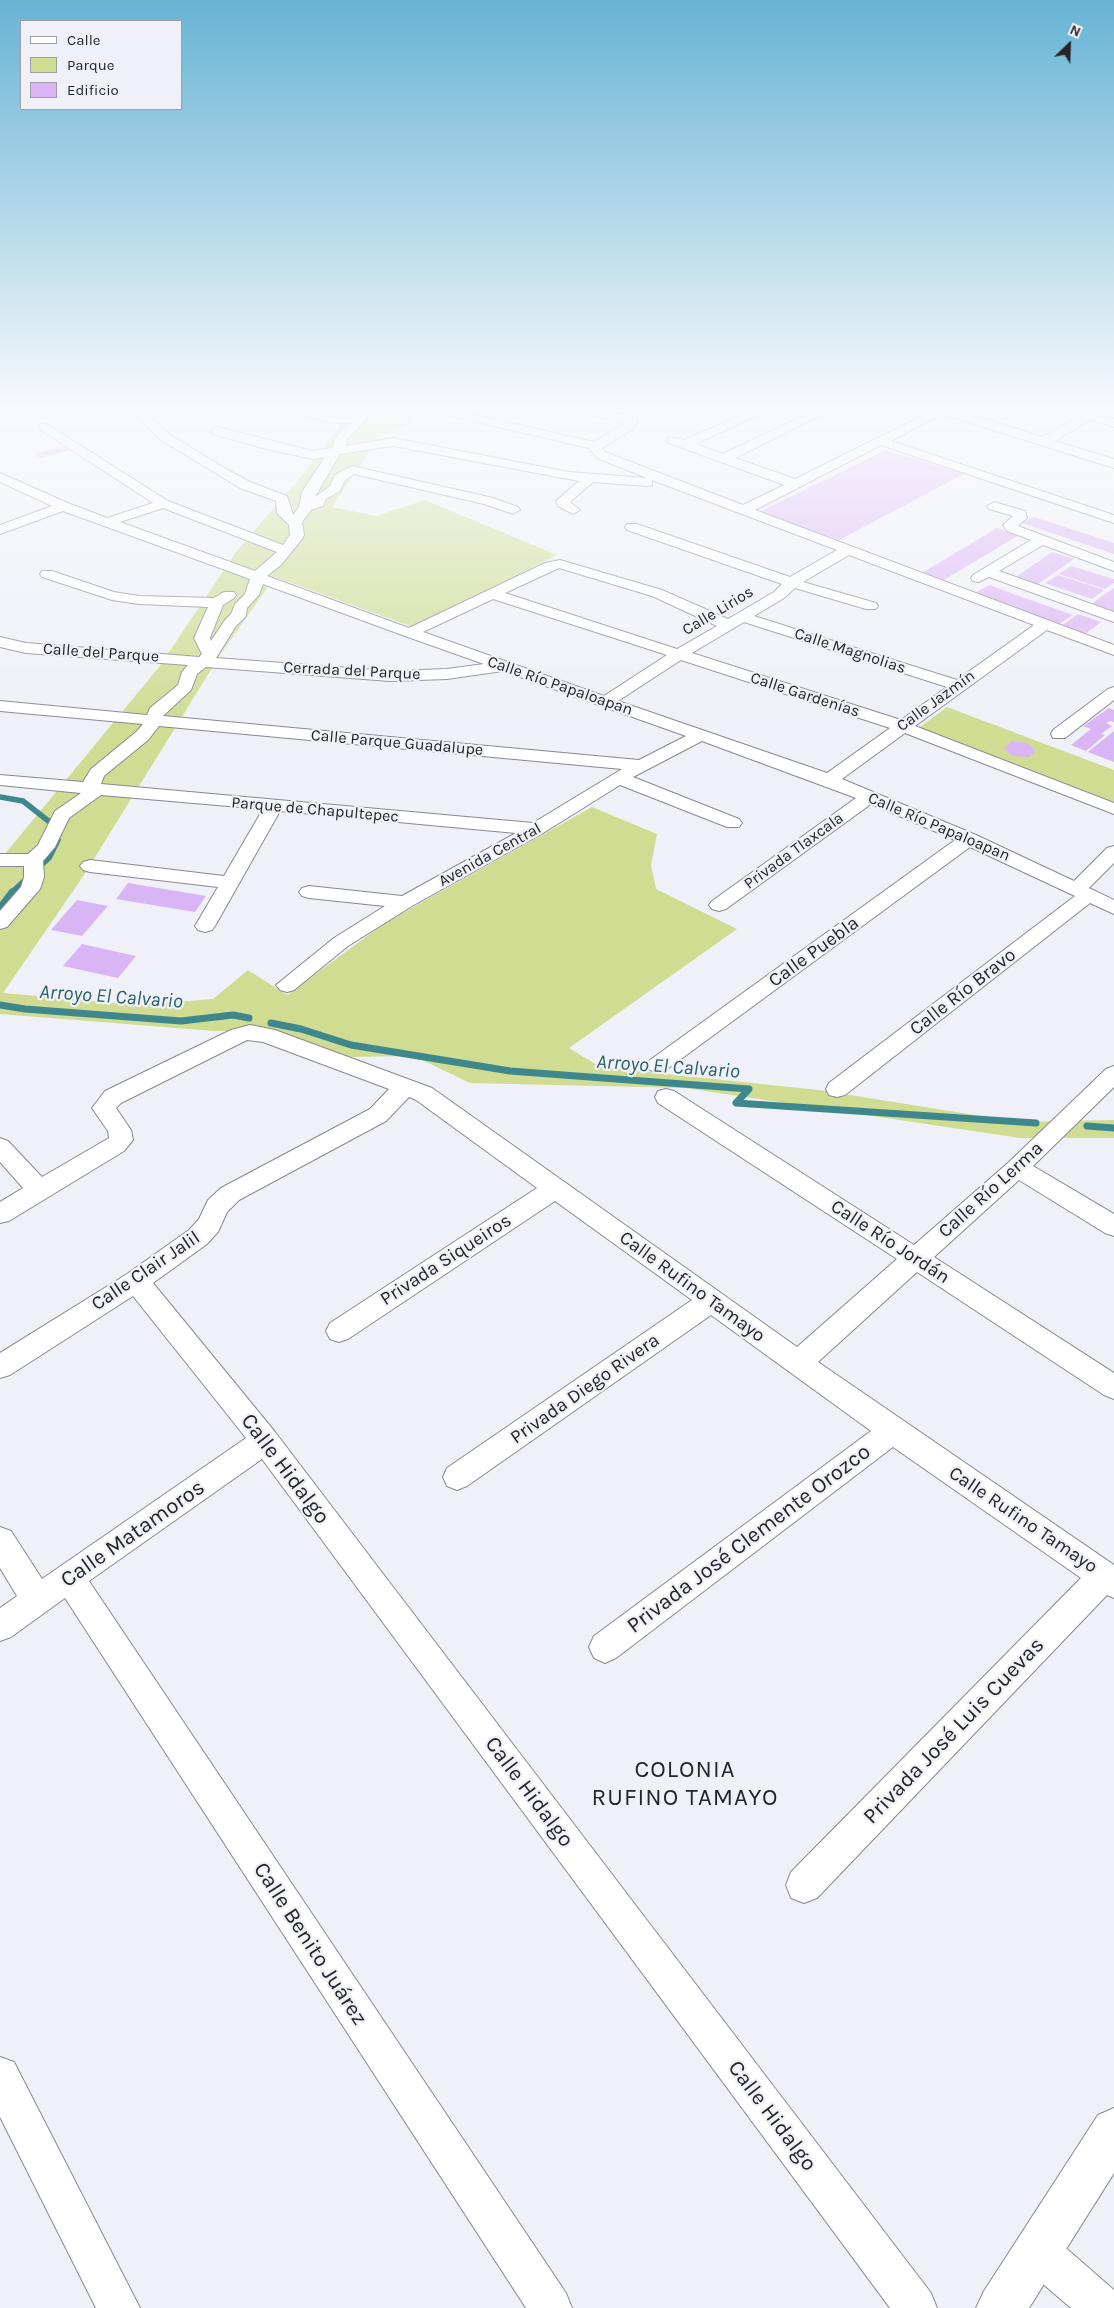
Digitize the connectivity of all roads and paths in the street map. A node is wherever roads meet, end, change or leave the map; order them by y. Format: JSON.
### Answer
{"nodes":[{"id":1,"x":43,"y":514,"type":"edge"},
{"id":2,"x":85,"y":514,"type":"edge"},
{"id":3,"x":133,"y":514,"type":"edge"},
{"id":4,"x":188,"y":514,"type":"edge"},
{"id":5,"x":284,"y":514,"type":"edge"},
{"id":6,"x":302,"y":514,"type":"edge"},
{"id":7,"x":754,"y":514,"type":"edge"},
{"id":8,"x":1019,"y":514,"type":"edge"},
{"id":9,"x":1098,"y":514,"type":"edge"},
{"id":10,"x":1114,"y":519,"type":"edge"},
{"id":11,"x":108,"y":522,"type":"junction"},
{"id":12,"x":295,"y":524,"type":"junction"},
{"id":13,"x":632,"y":527,"type":"dead end"},
{"id":14,"x":1102,"y":528,"type":"dead end"},
{"id":15,"x":0,"y":530,"type":"edge"},
{"id":16,"x":1041,"y":540,"type":"junction"},
{"id":17,"x":847,"y":550,"type":"junction"},
{"id":18,"x":286,"y":551,"type":"junction"},
{"id":19,"x":1114,"y":567,"type":"edge"},
{"id":20,"x":988,"y":572,"type":"junction"},
{"id":21,"x":47,"y":574,"type":"dead end"},
{"id":22,"x":258,"y":576,"type":"junction"},
{"id":23,"x":792,"y":583,"type":"junction"},
{"id":24,"x":952,"y":590,"type":"junction"},
{"id":25,"x":492,"y":594,"type":"junction"},
{"id":26,"x":218,"y":603,"type":"junction"},
{"id":27,"x":871,"y":606,"type":"dead end"},
{"id":28,"x":1114,"y":617,"type":"edge"},
{"id":29,"x":735,"y":621,"type":"junction"},
{"id":30,"x":1045,"y":624,"type":"junction"},
{"id":31,"x":410,"y":633,"type":"junction"},
{"id":32,"x":0,"y":642,"type":"edge"},
{"id":33,"x":1113,"y":646,"type":"edge"},
{"id":34,"x":678,"y":655,"type":"junction"},
{"id":35,"x":206,"y":658,"type":"junction"},
{"id":36,"x":502,"y":666,"type":"junction"},
{"id":37,"x":957,"y":685,"type":"junction"},
{"id":38,"x":1114,"y":692,"type":"edge"},
{"id":39,"x":605,"y":702,"type":"junction"},
{"id":40,"x":0,"y":706,"type":"edge"},
{"id":41,"x":152,"y":721,"type":"junction"},
{"id":42,"x":901,"y":726,"type":"junction"},
{"id":43,"x":1059,"y":734,"type":"dead end"},
{"id":44,"x":700,"y":735,"type":"junction"},
{"id":45,"x":642,"y":766,"type":"junction"},
{"id":46,"x":619,"y":778,"type":"junction"},
{"id":47,"x":0,"y":780,"type":"edge"},
{"id":48,"x":828,"y":780,"type":"junction"},
{"id":49,"x":94,"y":790,"type":"junction"},
{"id":50,"x":869,"y":797,"type":"junction"},
{"id":51,"x":274,"y":806,"type":"junction"},
{"id":52,"x":1114,"y":810,"type":"edge"},
{"id":53,"x":733,"y":824,"type":"dead end"},
{"id":54,"x":536,"y":829,"type":"junction"},
{"id":55,"x":970,"y":839,"type":"junction"},
{"id":56,"x":1114,"y":852,"type":"edge"},
{"id":57,"x":0,"y":860,"type":"edge"},
{"id":58,"x":33,"y":860,"type":"junction"},
{"id":59,"x":90,"y":866,"type":"dead end"},
{"id":60,"x":230,"y":883,"type":"junction"},
{"id":61,"x":309,"y":892,"type":"dead end"},
{"id":62,"x":1083,"y":892,"type":"junction"},
{"id":63,"x":405,"y":902,"type":"junction"},
{"id":64,"x":719,"y":905,"type":"dead end"},
{"id":65,"x":1114,"y":908,"type":"edge"},
{"id":66,"x":0,"y":923,"type":"edge"},
{"id":67,"x":206,"y":926,"type":"dead end"},
{"id":68,"x":287,"y":985,"type":"dead end"},
{"id":69,"x":658,"y":1065,"type":"dead end"},
{"id":70,"x":1114,"y":1074,"type":"edge"},
{"id":71,"x":405,"y":1086,"type":"junction"},
{"id":72,"x":838,"y":1089,"type":"dead end"},
{"id":73,"x":666,"y":1097,"type":"dead end"},
{"id":74,"x":0,"y":1147,"type":"edge"},
{"id":75,"x":1017,"y":1168,"type":"junction"},
{"id":76,"x":554,"y":1189,"type":"junction"},
{"id":77,"x":40,"y":1191,"type":"junction"},
{"id":78,"x":0,"y":1214,"type":"edge"},
{"id":79,"x":1114,"y":1226,"type":"edge"},
{"id":80,"x":915,"y":1258,"type":"junction"},
{"id":81,"x":136,"y":1281,"type":"junction"},
{"id":82,"x":712,"y":1300,"type":"junction"},
{"id":83,"x":339,"y":1331,"type":"dead end"},
{"id":84,"x":798,"y":1363,"type":"junction"},
{"id":85,"x":0,"y":1367,"type":"edge"},
{"id":86,"x":1114,"y":1387,"type":"edge"},
{"id":87,"x":893,"y":1431,"type":"junction"},
{"id":88,"x":265,"y":1441,"type":"junction"},
{"id":89,"x":457,"y":1477,"type":"dead end"},
{"id":90,"x":0,"y":1542,"type":"edge"},
{"id":91,"x":1109,"y":1579,"type":"edge"},
{"id":92,"x":70,"y":1580,"type":"junction"},
{"id":93,"x":38,"y":1601,"type":"junction"},
{"id":94,"x":0,"y":1626,"type":"edge"},
{"id":95,"x":605,"y":1647,"type":"dead end"},
{"id":96,"x":804,"y":1885,"type":"dead end"},
{"id":97,"x":0,"y":2076,"type":"edge"},
{"id":98,"x":1114,"y":2131,"type":"edge"},
{"id":99,"x":1038,"y":2251,"type":"junction"},
{"id":100,"x":119,"y":2308,"type":"edge"},
{"id":101,"x":551,"y":2308,"type":"edge"},
{"id":102,"x":916,"y":2308,"type":"edge"},
{"id":103,"x":1000,"y":2308,"type":"edge"},
{"id":104,"x":1103,"y":2308,"type":"edge"}],
"edges":[{"from":1,"to":15,"type":"street"},
{"from":2,"to":11,"type":"street","name":"Calle Río Papaloapan"},
{"from":3,"to":11,"type":"street"},
{"from":4,"to":18,"type":"street"},
{"from":5,"to":12,"type":"street"},
{"from":6,"to":12,"type":"street"},
{"from":7,"to":17,"type":"street"},
{"from":8,"to":16,"type":"street"},
{"from":9,"to":10,"type":"street"},
{"from":10,"to":14,"type":"street"},
{"from":11,"to":22,"type":"street","name":"Calle Río Papaloapan"},
{"from":12,"to":18,"type":"street"},
{"from":13,"to":23,"type":"street"},
{"from":16,"to":19,"type":"street"},
{"from":16,"to":20,"type":"street"},
{"from":17,"to":23,"type":"street","name":"Calle Lirios"},
{"from":17,"to":24,"type":"street"},
{"from":18,"to":22,"type":"street"},
{"from":20,"to":24,"type":"street"},
{"from":20,"to":28,"type":"street"},
{"from":21,"to":26,"type":"street"},
{"from":22,"to":26,"type":"street"},
{"from":22,"to":31,"type":"street","name":"Calle Río Papaloapan"},
{"from":22,"to":35,"type":"street"},
{"from":23,"to":27,"type":"street"},
{"from":23,"to":29,"type":"street","name":"Calle Lirios"},
{"from":24,"to":30,"type":"street"},
{"from":25,"to":29,"type":"street","name":"Calle Magnolias"},
{"from":25,"to":31,"type":"street"},
{"from":25,"to":34,"type":"street","name":"Calle Gardenías"},
{"from":26,"to":35,"type":"street"},
{"from":29,"to":34,"type":"street","name":"Calle Lirios"},
{"from":29,"to":37,"type":"street","name":"Calle Magnolias"},
{"from":30,"to":33,"type":"street"},
{"from":30,"to":37,"type":"street","name":"Calle Jazmín"},
{"from":31,"to":36,"type":"street","name":"Calle Río Papaloapan"},
{"from":32,"to":35,"type":"street","name":"Calle del Parque"},
{"from":34,"to":39,"type":"street","name":"Calle Lirios"},
{"from":34,"to":42,"type":"street","name":"Calle Gardenías"},
{"from":35,"to":36,"type":"street","name":"Cerrada del Parque"},
{"from":35,"to":41,"type":"street"},
{"from":36,"to":39,"type":"street","name":"Calle Río Papaloapan"},
{"from":37,"to":42,"type":"street","name":"Calle Jazmín"},
{"from":38,"to":43,"type":"street"},
{"from":39,"to":44,"type":"street","name":"Calle Río Papaloapan"},
{"from":40,"to":41,"type":"street","name":"Calle Parque Guadalupe"},
{"from":41,"to":45,"type":"street","name":"Calle Parque Guadalupe"},
{"from":41,"to":49,"type":"street"},
{"from":42,"to":48,"type":"street","name":"Calle Jazmín"},
{"from":42,"to":52,"type":"street","name":"Calle Gardenías"},
{"from":44,"to":45,"type":"street","name":"Avenida Central"},
{"from":44,"to":48,"type":"street","name":"Calle Río Papaloapan"},
{"from":45,"to":46,"type":"street","name":"Avenida Central"},
{"from":46,"to":53,"type":"street"},
{"from":46,"to":54,"type":"street","name":"Avenida Central"},
{"from":47,"to":49,"type":"street","name":"Parque de Chapultepec"},
{"from":48,"to":50,"type":"street","name":"Calle Río Papaloapan"},
{"from":49,"to":51,"type":"street","name":"Parque de Chapultepec"},
{"from":49,"to":58,"type":"street"},
{"from":50,"to":55,"type":"street","name":"Calle Río Papaloapan"},
{"from":50,"to":64,"type":"street","name":"Privada Tlaxcala"},
{"from":51,"to":54,"type":"street","name":"Parque de Chapultepec"},
{"from":51,"to":60,"type":"street"},
{"from":54,"to":63,"type":"street","name":"Avenida Central"},
{"from":55,"to":62,"type":"street","name":"Calle Río Papaloapan"},
{"from":55,"to":69,"type":"street","name":"Calle Puebla"},
{"from":56,"to":62,"type":"street","name":"Calle Río Bravo"},
{"from":57,"to":58,"type":"street"},
{"from":58,"to":66,"type":"street"},
{"from":59,"to":60,"type":"street"},
{"from":60,"to":67,"type":"street"},
{"from":61,"to":63,"type":"street"},
{"from":62,"to":65,"type":"street","name":"Calle Río Papaloapan"},
{"from":62,"to":72,"type":"street","name":"Calle Río Bravo"},
{"from":63,"to":68,"type":"street","name":"Avenida Central"},
{"from":70,"to":75,"type":"street","name":"Calle Río Lerma"},
{"from":71,"to":76,"type":"street","name":"Calle Rufino Tamayo"},
{"from":71,"to":77,"type":"street","name":"Calle Rufino Tamayo"},
{"from":71,"to":81,"type":"street","name":"Calle Clair Jalil"},
{"from":73,"to":80,"type":"street","name":"Calle Río Jordán"},
{"from":74,"to":77,"type":"street"},
{"from":75,"to":79,"type":"street"},
{"from":75,"to":80,"type":"street","name":"Calle Río Lerma"},
{"from":76,"to":82,"type":"street","name":"Calle Rufino Tamayo"},
{"from":76,"to":83,"type":"street","name":"Privada Siqueiros"},
{"from":77,"to":78,"type":"street"},
{"from":80,"to":84,"type":"street","name":"Calle Río Lerma"},
{"from":80,"to":86,"type":"street","name":"Calle Río Jordán"},
{"from":81,"to":85,"type":"street","name":"Calle Clair Jalil"},
{"from":81,"to":88,"type":"street","name":"Calle Hidalgo"},
{"from":82,"to":84,"type":"street","name":"Calle Rufino Tamayo"},
{"from":82,"to":89,"type":"street","name":"Privada Diego Rivera"},
{"from":84,"to":87,"type":"street","name":"Calle Rufino Tamayo"},
{"from":87,"to":91,"type":"street","name":"Calle Rufino Tamayo"},
{"from":87,"to":95,"type":"street","name":"Privada José Clemente Orozco"},
{"from":88,"to":92,"type":"street","name":"Calle Matamoros"},
{"from":88,"to":102,"type":"street","name":"Calle Hidalgo"},
{"from":90,"to":93,"type":"street"},
{"from":91,"to":96,"type":"street","name":"Privada José Luis Cuevas"},
{"from":92,"to":93,"type":"street","name":"Calle Matamoros"},
{"from":92,"to":101,"type":"street","name":"Calle Benito Juárez"},
{"from":93,"to":94,"type":"street","name":"Calle Matamoros"},
{"from":97,"to":100,"type":"street"},
{"from":98,"to":99,"type":"street"},
{"from":99,"to":103,"type":"street"},
{"from":99,"to":104,"type":"street"}]}
